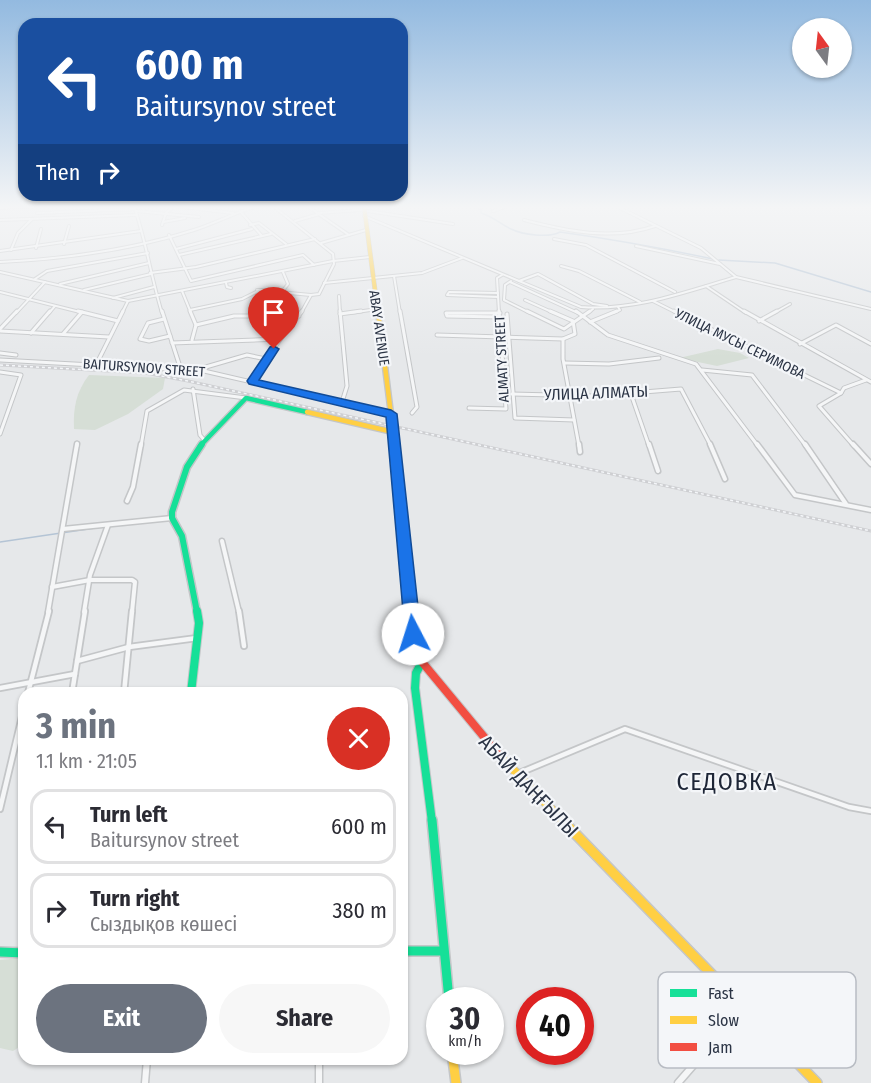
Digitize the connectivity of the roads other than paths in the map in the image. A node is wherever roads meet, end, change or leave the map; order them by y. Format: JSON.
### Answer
{"nodes":[{"id":1,"x":60,"y":257,"type":"edge"},
{"id":2,"x":128,"y":257,"type":"edge"},
{"id":3,"x":148,"y":257,"type":"edge"},
{"id":4,"x":180,"y":257,"type":"edge"},
{"id":5,"x":235,"y":257,"type":"edge"},
{"id":6,"x":296,"y":257,"type":"edge"},
{"id":7,"x":305,"y":257,"type":"edge"},
{"id":8,"x":333,"y":257,"type":"edge"},
{"id":9,"x":370,"y":257,"type":"joint"},
{"id":10,"x":462,"y":257,"type":"joint"},
{"id":11,"x":608,"y":257,"type":"edge"},
{"id":12,"x":685,"y":257,"type":"edge"},
{"id":13,"x":711,"y":257,"type":"edge"},
{"id":14,"x":333,"y":261,"type":"junction"},
{"id":15,"x":0,"y":262,"type":"edge"},
{"id":16,"x":149,"y":263,"type":"junction"},
{"id":17,"x":720,"y":264,"type":"junction"},
{"id":18,"x":314,"y":265,"type":"junction"},
{"id":19,"x":561,"y":266,"type":"dead end"},
{"id":20,"x":184,"y":268,"type":"junction"},
{"id":21,"x":0,"y":272,"type":"edge"},
{"id":22,"x":283,"y":272,"type":"junction"},
{"id":23,"x":151,"y":274,"type":"junction"},
{"id":24,"x":502,"y":275,"type":"junction"},
{"id":25,"x":394,"y":276,"type":"junction"},
{"id":26,"x":372,"y":277,"type":"junction"},
{"id":27,"x":736,"y":277,"type":"junction"},
{"id":28,"x":34,"y":280,"type":"junction"},
{"id":29,"x":516,"y":280,"type":"junction"},
{"id":30,"x":45,"y":282,"type":"junction"},
{"id":31,"x":510,"y":282,"type":"junction"},
{"id":32,"x":226,"y":283,"type":"junction"},
{"id":33,"x":324,"y":283,"type":"junction"},
{"id":34,"x":57,"y":285,"type":"junction"},
{"id":35,"x":705,"y":286,"type":"junction"},
{"id":36,"x":154,"y":287,"type":"junction"},
{"id":37,"x":231,"y":288,"type":"dead end"},
{"id":38,"x":83,"y":291,"type":"junction"},
{"id":39,"x":182,"y":291,"type":"junction"},
{"id":40,"x":284,"y":291,"type":"junction"},
{"id":41,"x":2,"y":293,"type":"edge"},
{"id":42,"x":676,"y":293,"type":"junction"},
{"id":43,"x":311,"y":295,"type":"junction"},
{"id":44,"x":498,"y":295,"type":"junction"},
{"id":45,"x":157,"y":296,"type":"junction"},
{"id":46,"x":339,"y":296,"type":"dead end"},
{"id":47,"x":0,"y":297,"type":"edge"},
{"id":48,"x":113,"y":298,"type":"junction"},
{"id":49,"x":29,"y":299,"type":"junction"},
{"id":50,"x":525,"y":300,"type":"dead end"},
{"id":51,"x":652,"y":300,"type":"junction"},
{"id":52,"x":128,"y":301,"type":"junction"},
{"id":53,"x":640,"y":302,"type":"junction"},
{"id":54,"x":790,"y":304,"type":"dead end"},
{"id":55,"x":55,"y":306,"type":"junction"},
{"id":56,"x":618,"y":307,"type":"junction"},
{"id":57,"x":377,"y":309,"type":"junction"},
{"id":58,"x":593,"y":309,"type":"junction"},
{"id":59,"x":871,"y":309,"type":"edge"},
{"id":60,"x":190,"y":310,"type":"junction"},
{"id":61,"x":82,"y":312,"type":"junction"},
{"id":62,"x":265,"y":314,"type":"junction"},
{"id":63,"x":340,"y":314,"type":"junction"},
{"id":64,"x":507,"y":314,"type":"dead end"},
{"id":65,"x":500,"y":315,"type":"junction"},
{"id":66,"x":582,"y":315,"type":"junction"},
{"id":67,"x":299,"y":316,"type":"junction"},
{"id":68,"x":164,"y":319,"type":"junction"},
{"id":69,"x":118,"y":321,"type":"junction"},
{"id":70,"x":573,"y":321,"type":"junction"},
{"id":71,"x":758,"y":321,"type":"junction"},
{"id":72,"x":590,"y":322,"type":"junction"},
{"id":73,"x":196,"y":325,"type":"junction"},
{"id":74,"x":0,"y":330,"type":"edge"},
{"id":75,"x":31,"y":333,"type":"junction"},
{"id":76,"x":63,"y":335,"type":"junction"},
{"id":77,"x":436,"y":335,"type":"dead end"},
{"id":78,"x":170,"y":336,"type":"junction"},
{"id":79,"x":501,"y":336,"type":"junction"},
{"id":80,"x":508,"y":336,"type":"junction"},
{"id":81,"x":109,"y":338,"type":"junction"},
{"id":82,"x":281,"y":339,"type":"junction"},
{"id":83,"x":563,"y":339,"type":"junction"},
{"id":84,"x":192,"y":340,"type":"junction"},
{"id":85,"x":172,"y":343,"type":"junction"},
{"id":86,"x":800,"y":344,"type":"junction"},
{"id":87,"x":871,"y":344,"type":"edge"},
{"id":88,"x":0,"y":354,"type":"edge"},
{"id":89,"x":16,"y":355,"type":"dead end"},
{"id":90,"x":658,"y":358,"type":"dead end"},
{"id":91,"x":266,"y":359,"type":"junction"},
{"id":92,"x":0,"y":360,"type":"edge"},
{"id":93,"x":565,"y":363,"type":"junction"},
{"id":94,"x":96,"y":365,"type":"junction"},
{"id":95,"x":182,"y":370,"type":"junction"},
{"id":96,"x":196,"y":370,"type":"junction"},
{"id":97,"x":702,"y":370,"type":"junction"},
{"id":98,"x":0,"y":372,"type":"edge"},
{"id":99,"x":252,"y":381,"type":"junction"},
{"id":100,"x":869,"y":381,"type":"edge"},
{"id":101,"x":193,"y":389,"type":"junction"},
{"id":102,"x":841,"y":393,"type":"junction"},
{"id":103,"x":512,"y":394,"type":"junction"},
{"id":104,"x":631,"y":394,"type":"junction"},
{"id":105,"x":570,"y":395,"type":"junction"},
{"id":106,"x":246,"y":398,"type":"junction"},
{"id":107,"x":342,"y":402,"type":"junction"},
{"id":108,"x":469,"y":408,"type":"dead end"},
{"id":109,"x":412,"y":413,"type":"dead end"},
{"id":110,"x":391,"y":414,"type":"junction"},
{"id":111,"x":574,"y":420,"type":"junction"},
{"id":112,"x":393,"y":432,"type":"junction"},
{"id":113,"x":0,"y":434,"type":"edge"},
{"id":114,"x":205,"y":441,"type":"junction"},
{"id":115,"x":77,"y":443,"type":"dead end"},
{"id":116,"x":580,"y":452,"type":"dead end"},
{"id":117,"x":871,"y":464,"type":"edge"},
{"id":118,"x":658,"y":471,"type":"dead end"},
{"id":119,"x":725,"y":479,"type":"dead end"},
{"id":120,"x":127,"y":501,"type":"dead end"},
{"id":121,"x":846,"y":504,"type":"junction"},
{"id":122,"x":871,"y":510,"type":"edge"},
{"id":123,"x":172,"y":518,"type":"junction"},
{"id":124,"x":108,"y":525,"type":"junction"},
{"id":125,"x":63,"y":529,"type":"junction"},
{"id":126,"x":61,"y":537,"type":"joint"},
{"id":127,"x":222,"y":541,"type":"dead end"},
{"id":128,"x":90,"y":580,"type":"junction"},
{"id":129,"x":52,"y":587,"type":"junction"},
{"id":130,"x":198,"y":638,"type":"junction"},
{"id":131,"x":244,"y":646,"type":"dead end"},
{"id":132,"x":129,"y":647,"type":"junction"},
{"id":133,"x":77,"y":661,"type":"junction"},
{"id":134,"x":422,"y":662,"type":"junction"},
{"id":135,"x":75,"y":674,"type":"junction"},
{"id":136,"x":30,"y":682,"type":"junction"},
{"id":137,"x":29,"y":687,"type":"edge"},
{"id":138,"x":73,"y":687,"type":"edge"},
{"id":139,"x":125,"y":687,"type":"edge"},
{"id":140,"x":192,"y":687,"type":"edge"},
{"id":141,"x":0,"y":688,"type":"edge"},
{"id":142,"x":18,"y":733,"type":"edge"},
{"id":143,"x":516,"y":774,"type":"junction"},
{"id":144,"x":0,"y":809,"type":"edge"},
{"id":145,"x":871,"y":811,"type":"edge"},
{"id":146,"x":18,"y":951,"type":"edge"},
{"id":147,"x":408,"y":951,"type":"edge"},
{"id":148,"x":443,"y":951,"type":"junction"},
{"id":149,"x":0,"y":952,"type":"edge"},
{"id":150,"x":711,"y":972,"type":"edge"},
{"id":151,"x":447,"y":987,"type":"edge"},
{"id":152,"x":146,"y":1065,"type":"edge"},
{"id":153,"x":319,"y":1065,"type":"edge"},
{"id":154,"x":454,"y":1065,"type":"edge"},
{"id":155,"x":691,"y":1068,"type":"edge"},
{"id":156,"x":804,"y":1068,"type":"edge"},
{"id":157,"x":145,"y":1083,"type":"edge"},
{"id":158,"x":320,"y":1083,"type":"edge"},
{"id":159,"x":456,"y":1083,"type":"edge"},
{"id":160,"x":678,"y":1083,"type":"edge"},
{"id":161,"x":818,"y":1083,"type":"edge"}],
"edges":[{"from":1,"to":15,"type":"street"},
{"from":2,"to":28,"type":"street"},
{"from":3,"to":16,"type":"street"},
{"from":4,"to":20,"type":"street"},
{"from":5,"to":20,"type":"street"},
{"from":6,"to":20,"type":"street"},
{"from":7,"to":18,"type":"street"},
{"from":8,"to":14,"type":"street"},
{"from":9,"to":14,"type":"street"},
{"from":9,"to":26,"type":"street","name":"ABAY AVENUE"},
{"from":10,"to":24,"type":"street"},
{"from":10,"to":25,"type":"street"},
{"from":11,"to":42,"type":"street"},
{"from":12,"to":17,"type":"street"},
{"from":13,"to":17,"type":"street"},
{"from":14,"to":18,"type":"street"},
{"from":14,"to":33,"type":"street"},
{"from":16,"to":23,"type":"street"},
{"from":16,"to":34,"type":"street"},
{"from":17,"to":27,"type":"street"},
{"from":18,"to":22,"type":"street"},
{"from":19,"to":53,"type":"street"},
{"from":20,"to":23,"type":"street"},
{"from":21,"to":28,"type":"street"},
{"from":22,"to":32,"type":"street"},
{"from":22,"to":40,"type":"street"},
{"from":23,"to":36,"type":"street"},
{"from":23,"to":38,"type":"street"},
{"from":24,"to":29,"type":"street"},
{"from":24,"to":44,"type":"street","name":"ALMATY STREET"},
{"from":25,"to":26,"type":"street"},
{"from":25,"to":109,"type":"street"},
{"from":26,"to":33,"type":"street"},
{"from":26,"to":57,"type":"street","name":"ABAY AVENUE"},
{"from":27,"to":35,"type":"street"},
{"from":27,"to":59,"type":"street"},
{"from":28,"to":30,"type":"street"},
{"from":29,"to":31,"type":"street"},
{"from":29,"to":56,"type":"street"},
{"from":29,"to":58,"type":"street"},
{"from":30,"to":34,"type":"street"},
{"from":30,"to":49,"type":"street"},
{"from":31,"to":66,"type":"street"},
{"from":31,"to":70,"type":"street"},
{"from":32,"to":37,"type":"street"},
{"from":32,"to":39,"type":"street"},
{"from":33,"to":43,"type":"street"},
{"from":34,"to":38,"type":"street"},
{"from":35,"to":42,"type":"street"},
{"from":35,"to":71,"type":"street"},
{"from":36,"to":45,"type":"street"},
{"from":36,"to":48,"type":"street"},
{"from":38,"to":48,"type":"street"},
{"from":39,"to":45,"type":"street"},
{"from":39,"to":60,"type":"street"},
{"from":40,"to":43,"type":"street"},
{"from":40,"to":60,"type":"street"},
{"from":40,"to":62,"type":"street"},
{"from":41,"to":47,"type":"street"},
{"from":41,"to":49,"type":"street"},
{"from":42,"to":51,"type":"street"},
{"from":43,"to":67,"type":"street"},
{"from":44,"to":44,"type":"street"},
{"from":44,"to":65,"type":"street","name":"ALMATY STREET"},
{"from":45,"to":52,"type":"street"},
{"from":45,"to":68,"type":"street"},
{"from":46,"to":63,"type":"street"},
{"from":48,"to":52,"type":"street"},
{"from":49,"to":55,"type":"street"},
{"from":49,"to":74,"type":"street"},
{"from":50,"to":70,"type":"street"},
{"from":51,"to":53,"type":"street"},
{"from":51,"to":102,"type":"street","name":"УЛИЦА МУСЫ СЕРИМОВА"},
{"from":52,"to":69,"type":"street"},
{"from":53,"to":56,"type":"street"},
{"from":54,"to":71,"type":"street"},
{"from":55,"to":61,"type":"street"},
{"from":55,"to":75,"type":"street"},
{"from":56,"to":58,"type":"street"},
{"from":56,"to":72,"type":"street"},
{"from":57,"to":63,"type":"street"},
{"from":57,"to":110,"type":"street","name":"ABAY AVENUE"},
{"from":58,"to":66,"type":"street"},
{"from":60,"to":73,"type":"street"},
{"from":61,"to":69,"type":"street"},
{"from":61,"to":76,"type":"street"},
{"from":62,"to":67,"type":"street"},
{"from":62,"to":73,"type":"street"},
{"from":63,"to":107,"type":"street"},
{"from":64,"to":80,"type":"street"},
{"from":65,"to":65,"type":"street"},
{"from":65,"to":79,"type":"street","name":"ALMATY STREET"},
{"from":66,"to":70,"type":"street"},
{"from":66,"to":72,"type":"street"},
{"from":67,"to":82,"type":"street"},
{"from":68,"to":78,"type":"street"},
{"from":68,"to":78,"type":"street"},
{"from":69,"to":81,"type":"street"},
{"from":70,"to":83,"type":"street"},
{"from":71,"to":86,"type":"street"},
{"from":72,"to":97,"type":"street"},
{"from":73,"to":84,"type":"street"},
{"from":74,"to":75,"type":"street"},
{"from":75,"to":76,"type":"street"},
{"from":76,"to":81,"type":"street"},
{"from":77,"to":79,"type":"street"},
{"from":78,"to":85,"type":"street"},
{"from":79,"to":80,"type":"street"},
{"from":79,"to":108,"type":"street","name":"ALMATY STREET"},
{"from":80,"to":83,"type":"street"},
{"from":80,"to":103,"type":"street"},
{"from":81,"to":94,"type":"street"},
{"from":82,"to":84,"type":"street"},
{"from":82,"to":91,"type":"street"},
{"from":83,"to":93,"type":"street"},
{"from":84,"to":85,"type":"street"},
{"from":85,"to":95,"type":"street"},
{"from":86,"to":87,"type":"street"},
{"from":86,"to":100,"type":"street"},
{"from":88,"to":89,"type":"street"},
{"from":90,"to":93,"type":"street"},
{"from":91,"to":96,"type":"street"},
{"from":91,"to":99,"type":"street"},
{"from":92,"to":94,"type":"street","name":"BAITURSYNOV STREET"},
{"from":93,"to":105,"type":"street"},
{"from":94,"to":95,"type":"street","name":"BAITURSYNOV STREET"},
{"from":95,"to":96,"type":"street","name":"BAITURSYNOV STREET"},
{"from":96,"to":99,"type":"street","name":"BAITURSYNOV STREET"},
{"from":97,"to":121,"type":"street"},
{"from":97,"to":121,"type":"street"},
{"from":98,"to":113,"type":"street"},
{"from":99,"to":107,"type":"street","name":"BAITURSYNOV STREET"},
{"from":100,"to":102,"type":"street"},
{"from":101,"to":106,"type":"street"},
{"from":101,"to":114,"type":"street"},
{"from":101,"to":120,"type":"street"},
{"from":102,"to":117,"type":"street"},
{"from":103,"to":105,"type":"street","name":"УЛИЦА АЛМАТЫ"},
{"from":103,"to":111,"type":"street"},
{"from":104,"to":105,"type":"street","name":"УЛИЦА АЛМАТЫ"},
{"from":104,"to":118,"type":"street"},
{"from":104,"to":119,"type":"street","name":"УЛИЦА АЛМАТЫ"},
{"from":105,"to":111,"type":"street"},
{"from":106,"to":112,"type":"street"},
{"from":106,"to":114,"type":"street"},
{"from":107,"to":110,"type":"street","name":"BAITURSYNOV STREET"},
{"from":110,"to":112,"type":"street","name":"АБАЙ ДАҢҒЫЛЫ"},
{"from":111,"to":116,"type":"street"},
{"from":112,"to":134,"type":"street","name":"АБАЙ ДАҢҒЫЛЫ"},
{"from":114,"to":123,"type":"street"},
{"from":115,"to":125,"type":"street"},
{"from":121,"to":122,"type":"street"},
{"from":123,"to":124,"type":"street"},
{"from":123,"to":130,"type":"street"},
{"from":124,"to":125,"type":"street"},
{"from":124,"to":128,"type":"street"},
{"from":125,"to":126,"type":"street"},
{"from":126,"to":129,"type":"street"},
{"from":127,"to":131,"type":"street"},
{"from":128,"to":129,"type":"street"},
{"from":128,"to":132,"type":"street"},
{"from":128,"to":133,"type":"street"},
{"from":129,"to":136,"type":"street"},
{"from":130,"to":132,"type":"street"},
{"from":130,"to":140,"type":"street"},
{"from":132,"to":133,"type":"street"},
{"from":132,"to":139,"type":"street"},
{"from":133,"to":135,"type":"street"},
{"from":134,"to":143,"type":"street","name":"АБАЙ ДАҢҒЫЛЫ"},
{"from":134,"to":148,"type":"street"},
{"from":135,"to":136,"type":"street"},
{"from":135,"to":138,"type":"street"},
{"from":136,"to":137,"type":"street"},
{"from":136,"to":141,"type":"street"},
{"from":142,"to":144,"type":"street"},
{"from":143,"to":145,"type":"street"},
{"from":143,"to":150,"type":"street","name":"АБАЙ ДАҢҒЫЛЫ"},
{"from":146,"to":149,"type":"street"},
{"from":147,"to":148,"type":"street"},
{"from":148,"to":151,"type":"street"},
{"from":152,"to":157,"type":"street"},
{"from":153,"to":158,"type":"street"},
{"from":154,"to":159,"type":"street"},
{"from":155,"to":160,"type":"street"},
{"from":156,"to":161,"type":"street","name":"АБАЙ ДАҢҒЫЛЫ"}]}
